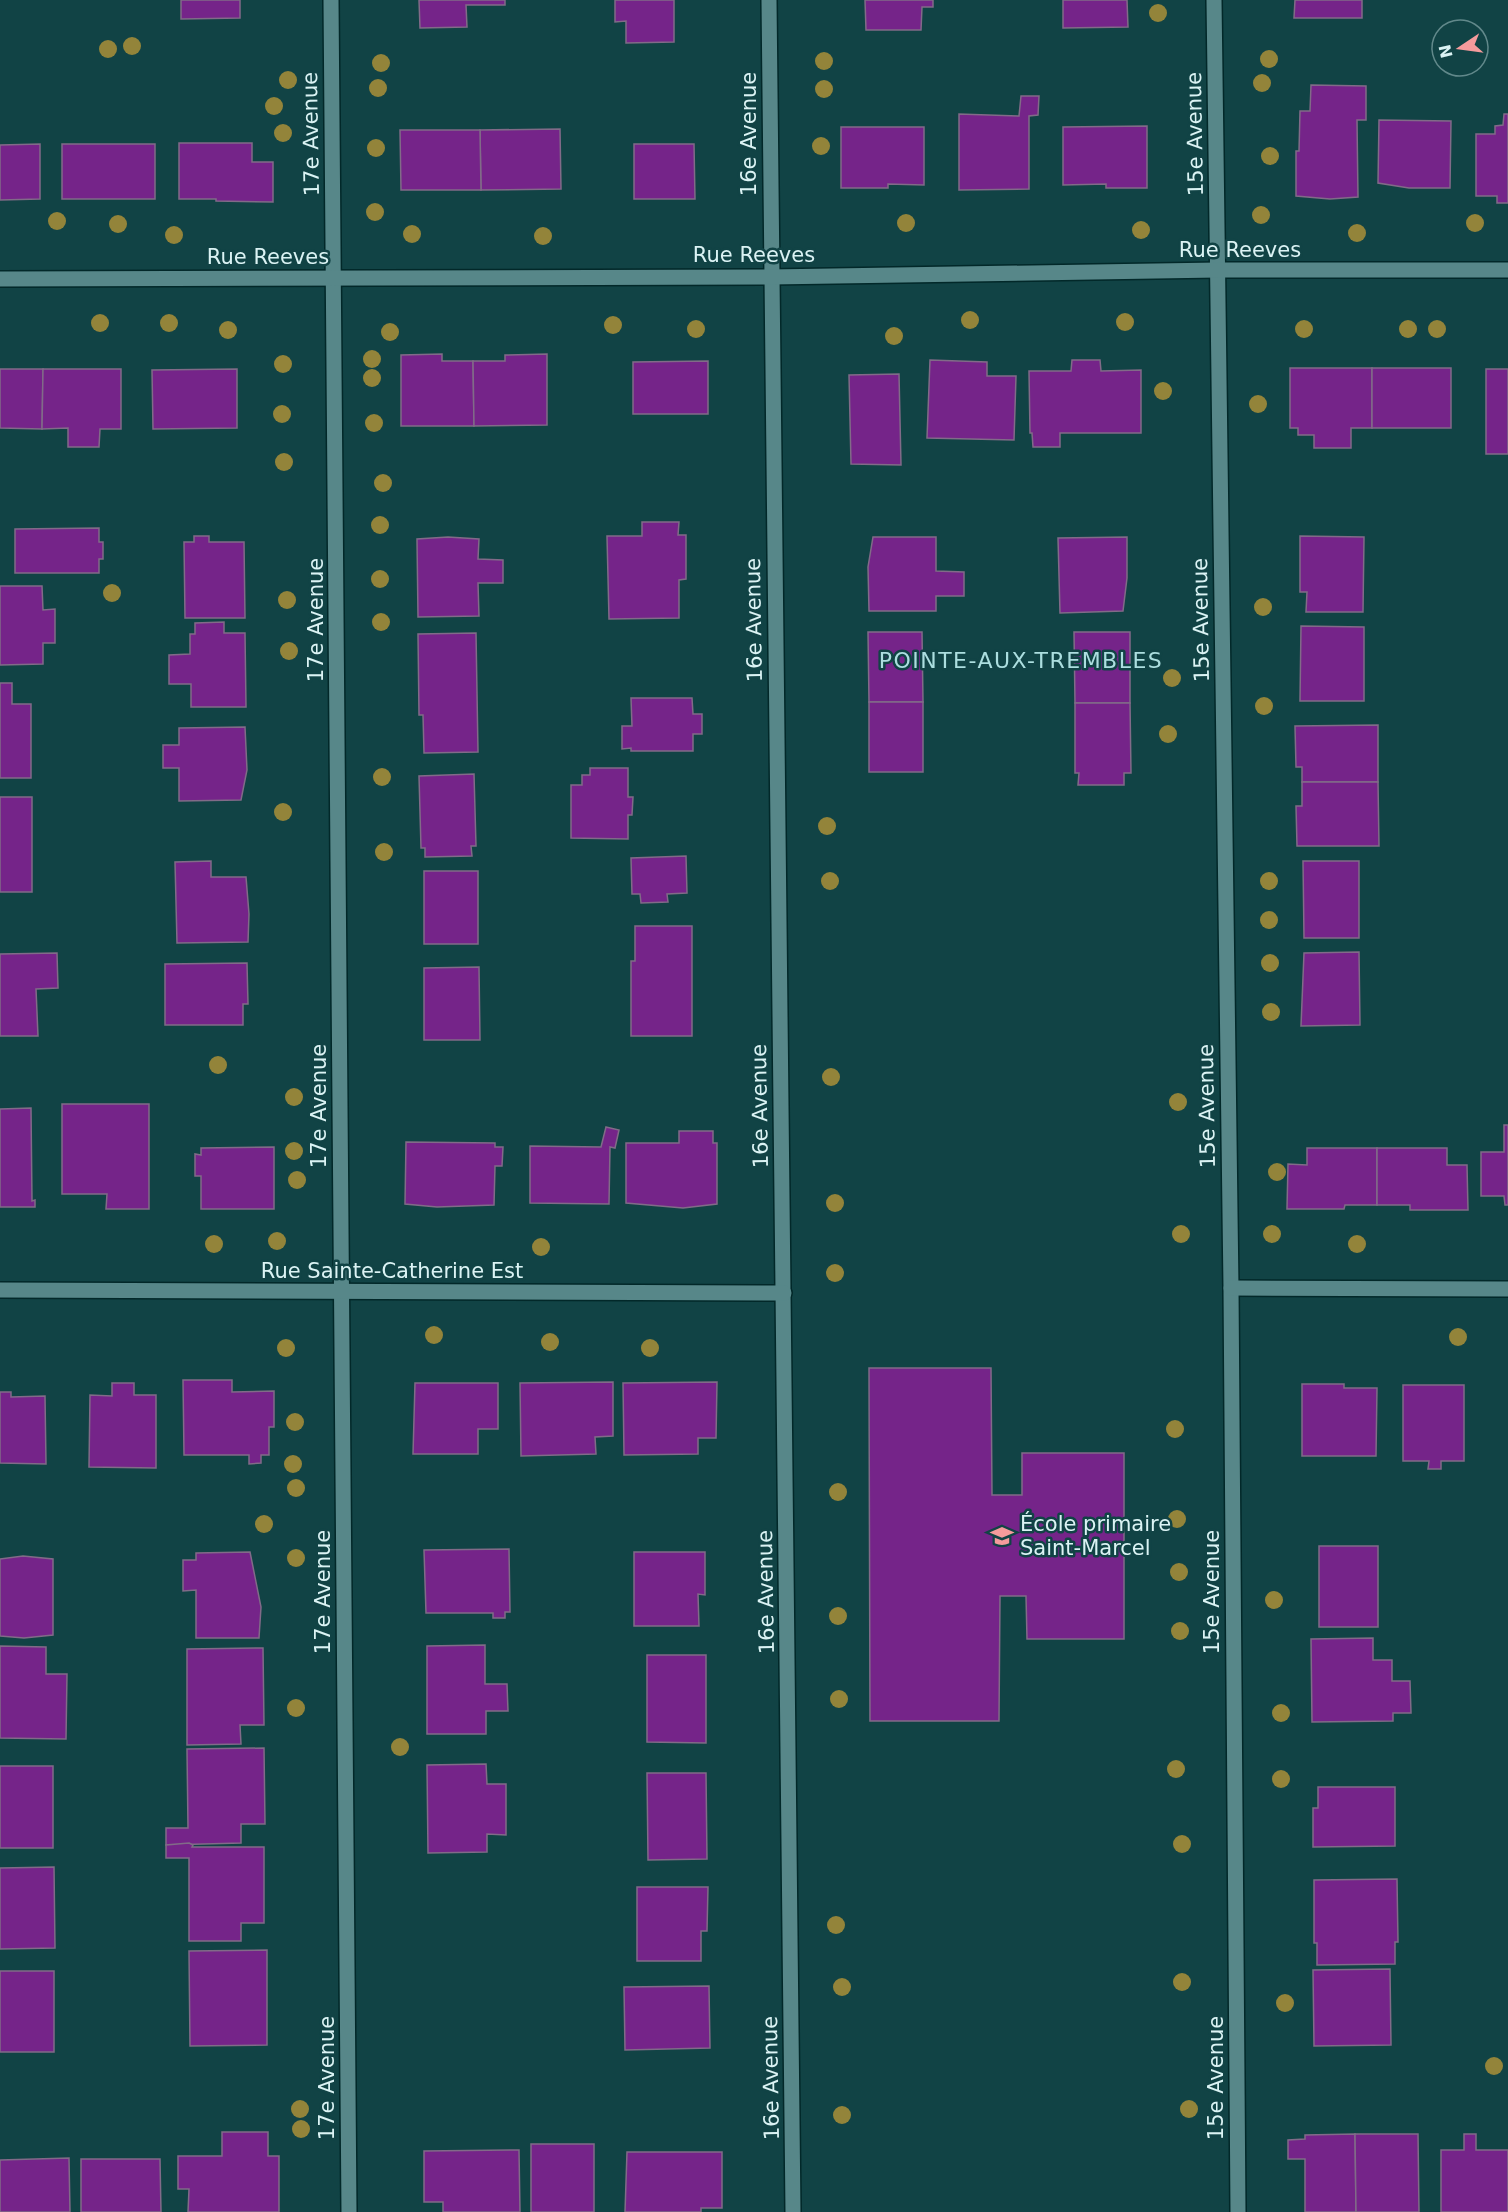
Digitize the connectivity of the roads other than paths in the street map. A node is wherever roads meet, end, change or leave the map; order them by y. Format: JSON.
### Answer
{"nodes":[{"id":1,"x":331,"y":0,"type":"edge"},
{"id":2,"x":769,"y":0,"type":"edge"},
{"id":3,"x":1214,"y":0,"type":"edge"},
{"id":4,"x":1218,"y":270,"type":"junction"},
{"id":5,"x":1508,"y":270,"type":"edge"},
{"id":6,"x":770,"y":277,"type":"junction"},
{"id":7,"x":334,"y":278,"type":"junction"},
{"id":8,"x":0,"y":279,"type":"edge"},
{"id":9,"x":1231,"y":1288,"type":"junction"},
{"id":10,"x":1508,"y":1289,"type":"edge"},
{"id":11,"x":0,"y":1290,"type":"edge"},
{"id":12,"x":342,"y":1292,"type":"junction"},
{"id":13,"x":784,"y":1293,"type":"junction"},
{"id":14,"x":349,"y":2212,"type":"edge"},
{"id":15,"x":793,"y":2212,"type":"edge"},
{"id":16,"x":1238,"y":2212,"type":"edge"}],
"edges":[{"from":1,"to":7,"type":"street","name":"17e Avenue"},
{"from":2,"to":6,"type":"street","name":"16e Avenue"},
{"from":3,"to":4,"type":"street","name":"15e Avenue"},
{"from":4,"to":5,"type":"street","name":"Rue Reeves"},
{"from":4,"to":6,"type":"street","name":"Rue Reeves"},
{"from":4,"to":9,"type":"street","name":"15e Avenue"},
{"from":6,"to":7,"type":"street","name":"Rue Reeves"},
{"from":6,"to":13,"type":"street","name":"16e Avenue"},
{"from":7,"to":8,"type":"street","name":"Rue Reeves"},
{"from":7,"to":12,"type":"street","name":"17e Avenue"},
{"from":9,"to":10,"type":"street"},
{"from":9,"to":16,"type":"street","name":"15e Avenue"},
{"from":11,"to":12,"type":"street","name":"Rue Sainte-Catherine Est"},
{"from":12,"to":13,"type":"street","name":"Rue Sainte-Catherine Est"},
{"from":12,"to":14,"type":"street","name":"17e Avenue"},
{"from":13,"to":15,"type":"street","name":"16e Avenue"}]}
